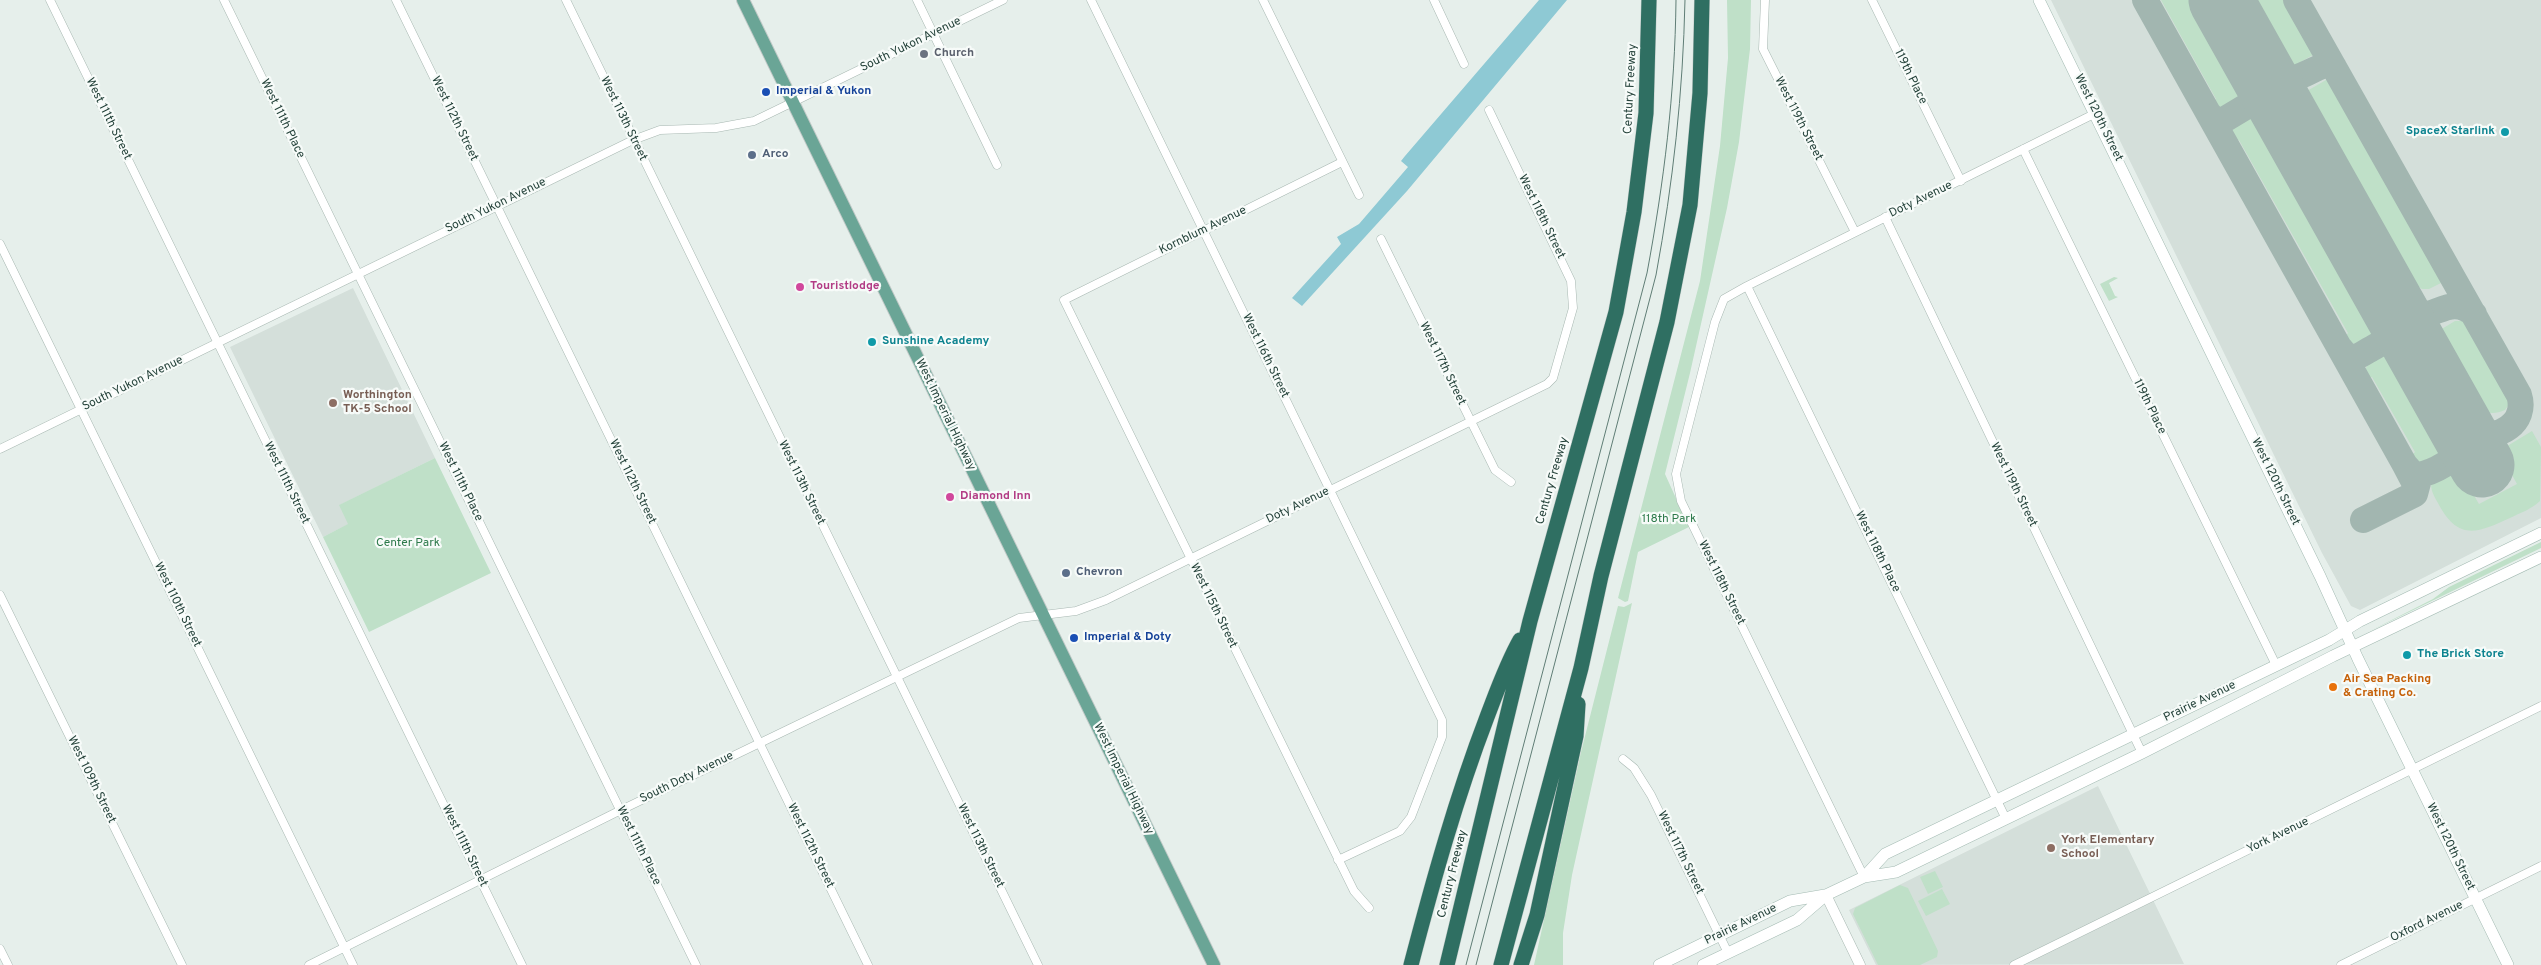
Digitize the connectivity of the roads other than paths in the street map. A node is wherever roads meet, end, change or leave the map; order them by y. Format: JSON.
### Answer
{"nodes":[{"id":1,"x":50,"y":0,"type":"edge"},
{"id":2,"x":224,"y":0,"type":"edge"},
{"id":3,"x":396,"y":0,"type":"edge"},
{"id":4,"x":566,"y":0,"type":"edge"},
{"id":5,"x":743,"y":0,"type":"edge"},
{"id":6,"x":917,"y":0,"type":"edge"},
{"id":7,"x":1003,"y":0,"type":"edge"},
{"id":8,"x":1091,"y":0,"type":"edge"},
{"id":9,"x":1263,"y":0,"type":"edge"},
{"id":10,"x":1434,"y":0,"type":"edge"},
{"id":11,"x":1650,"y":0,"type":"edge"},
{"id":12,"x":1702,"y":0,"type":"edge"},
{"id":13,"x":1765,"y":0,"type":"edge"},
{"id":14,"x":1872,"y":0,"type":"edge"},
{"id":15,"x":2039,"y":0,"type":"edge"},
{"id":16,"x":934,"y":34,"type":"junction"},
{"id":17,"x":1464,"y":64,"type":"dead end"},
{"id":18,"x":794,"y":104,"type":"junction"},
{"id":19,"x":1490,"y":110,"type":"dead end"},
{"id":20,"x":2096,"y":113,"type":"junction"},
{"id":21,"x":633,"y":140,"type":"junction"},
{"id":22,"x":2023,"y":149,"type":"junction"},
{"id":23,"x":1342,"y":162,"type":"junction"},
{"id":24,"x":997,"y":164,"type":"dead end"},
{"id":25,"x":1961,"y":181,"type":"junction"},
{"id":26,"x":1359,"y":195,"type":"dead end"},
{"id":27,"x":497,"y":206,"type":"junction"},
{"id":28,"x":1885,"y":217,"type":"junction"},
{"id":29,"x":1203,"y":230,"type":"junction"},
{"id":30,"x":1855,"y":232,"type":"junction"},
{"id":31,"x":1381,"y":239,"type":"dead end"},
{"id":32,"x":0,"y":244,"type":"edge"},
{"id":33,"x":358,"y":274,"type":"junction"},
{"id":34,"x":1747,"y":286,"type":"junction"},
{"id":35,"x":1064,"y":300,"type":"joint"},
{"id":36,"x":218,"y":343,"type":"junction"},
{"id":37,"x":1547,"y":384,"type":"joint"},
{"id":38,"x":81,"y":410,"type":"junction"},
{"id":39,"x":1470,"y":421,"type":"junction"},
{"id":40,"x":0,"y":450,"type":"edge"},
{"id":41,"x":1511,"y":482,"type":"dead end"},
{"id":42,"x":1331,"y":490,"type":"junction"},
{"id":43,"x":2541,"y":533,"type":"edge"},
{"id":44,"x":2541,"y":556,"type":"edge"},
{"id":45,"x":1190,"y":559,"type":"junction"},
{"id":46,"x":0,"y":594,"type":"edge"},
{"id":47,"x":1044,"y":616,"type":"junction"},
{"id":48,"x":1530,"y":621,"type":"junction"},
{"id":49,"x":2346,"y":631,"type":"junction"},
{"id":50,"x":2353,"y":647,"type":"junction"},
{"id":51,"x":2276,"y":665,"type":"junction"},
{"id":52,"x":1581,"y":668,"type":"junction"},
{"id":53,"x":897,"y":677,"type":"junction"},
{"id":54,"x":2541,"y":706,"type":"edge"},
{"id":55,"x":2133,"y":735,"type":"junction"},
{"id":56,"x":760,"y":743,"type":"junction"},
{"id":57,"x":2142,"y":753,"type":"junction"},
{"id":58,"x":1623,"y":759,"type":"dead end"},
{"id":59,"x":2412,"y":771,"type":"junction"},
{"id":60,"x":1997,"y":801,"type":"junction"},
{"id":61,"x":620,"y":810,"type":"junction"},
{"id":62,"x":2006,"y":819,"type":"junction"},
{"id":63,"x":1338,"y":860,"type":"junction"},
{"id":64,"x":2541,"y":866,"type":"edge"},
{"id":65,"x":1864,"y":877,"type":"junction"},
{"id":66,"x":481,"y":881,"type":"junction"},
{"id":67,"x":1826,"y":895,"type":"junction"},
{"id":68,"x":2476,"y":898,"type":"junction"},
{"id":69,"x":1369,"y":908,"type":"dead end"},
{"id":70,"x":1719,"y":935,"type":"junction"},
{"id":71,"x":345,"y":947,"type":"junction"},
{"id":72,"x":0,"y":949,"type":"edge"},
{"id":73,"x":1728,"y":953,"type":"junction"},
{"id":74,"x":8,"y":965,"type":"edge"},
{"id":75,"x":182,"y":965,"type":"edge"},
{"id":76,"x":309,"y":965,"type":"edge"},
{"id":77,"x":353,"y":965,"type":"edge"},
{"id":78,"x":522,"y":965,"type":"edge"},
{"id":79,"x":696,"y":965,"type":"edge"},
{"id":80,"x":868,"y":965,"type":"edge"},
{"id":81,"x":1038,"y":965,"type":"edge"},
{"id":82,"x":1214,"y":965,"type":"edge"},
{"id":83,"x":1411,"y":965,"type":"edge"},
{"id":84,"x":1447,"y":965,"type":"edge"},
{"id":85,"x":1501,"y":965,"type":"edge"},
{"id":86,"x":1521,"y":965,"type":"edge"},
{"id":87,"x":1659,"y":965,"type":"edge"},
{"id":88,"x":1703,"y":965,"type":"edge"},
{"id":89,"x":1860,"y":965,"type":"edge"},
{"id":90,"x":2014,"y":965,"type":"edge"},
{"id":91,"x":2340,"y":965,"type":"edge"},
{"id":92,"x":2508,"y":965,"type":"edge"}],
"edges":[{"from":1,"to":36,"type":"street","name":"West 111th Street"},
{"from":2,"to":33,"type":"street","name":"West 111th Place"},
{"from":3,"to":27,"type":"street","name":"West 112th Street"},
{"from":4,"to":21,"type":"street","name":"West 113th Street"},
{"from":5,"to":18,"type":"main road","name":"West Imperial Highway"},
{"from":6,"to":16,"type":"street"},
{"from":7,"to":16,"type":"street","name":"South Yukon Avenue"},
{"from":8,"to":29,"type":"street","name":"West 116th Street"},
{"from":9,"to":23,"type":"street"},
{"from":10,"to":17,"type":"street"},
{"from":11,"to":48,"type":"highway","name":"Century Freeway"},
{"from":12,"to":52,"type":"highway"},
{"from":13,"to":30,"type":"street","name":"West 119th Street"},
{"from":14,"to":25,"type":"street","name":"119th Place"},
{"from":15,"to":20,"type":"main road","name":"West 120th Street"},
{"from":16,"to":18,"type":"street","name":"South Yukon Avenue"},
{"from":16,"to":24,"type":"street"},
{"from":18,"to":21,"type":"street","name":"South Yukon Avenue"},
{"from":18,"to":47,"type":"main road","name":"West Imperial Highway"},
{"from":19,"to":37,"type":"street","name":"West 118th Street"},
{"from":20,"to":22,"type":"street","name":"Doty Avenue"},
{"from":20,"to":49,"type":"main road","name":"West 120th Street"},
{"from":21,"to":27,"type":"street","name":"South Yukon Avenue"},
{"from":21,"to":53,"type":"street","name":"West 113th Street"},
{"from":22,"to":25,"type":"street","name":"Doty Avenue"},
{"from":22,"to":51,"type":"street","name":"119th Place"},
{"from":23,"to":26,"type":"street"},
{"from":23,"to":29,"type":"street","name":"Kornblum Avenue"},
{"from":25,"to":28,"type":"street","name":"Doty Avenue"},
{"from":27,"to":33,"type":"street","name":"South Yukon Avenue"},
{"from":27,"to":56,"type":"street","name":"West 112th Street"},
{"from":28,"to":30,"type":"street","name":"Doty Avenue"},
{"from":28,"to":55,"type":"street","name":"West 119th Street"},
{"from":29,"to":35,"type":"street","name":"Kornblum Avenue"},
{"from":29,"to":42,"type":"street","name":"West 116th Street"},
{"from":30,"to":34,"type":"street","name":"Doty Avenue"},
{"from":31,"to":39,"type":"street","name":"West 117th Street"},
{"from":32,"to":38,"type":"street","name":"West 110th Street"},
{"from":33,"to":36,"type":"street","name":"South Yukon Avenue"},
{"from":33,"to":61,"type":"street","name":"West 111th Place"},
{"from":34,"to":60,"type":"street","name":"West 118th Place"},
{"from":34,"to":65,"type":"street","name":"West 118th Street"},
{"from":35,"to":45,"type":"street","name":"West 115th Street"},
{"from":36,"to":38,"type":"street","name":"South Yukon Avenue"},
{"from":36,"to":66,"type":"street","name":"West 111th Street"},
{"from":37,"to":39,"type":"street","name":"Doty Avenue"},
{"from":38,"to":40,"type":"street","name":"South Yukon Avenue"},
{"from":38,"to":71,"type":"street","name":"West 110th Street"},
{"from":39,"to":41,"type":"street","name":"West 117th Street"},
{"from":39,"to":42,"type":"street","name":"Doty Avenue"},
{"from":42,"to":45,"type":"street","name":"Doty Avenue"},
{"from":42,"to":63,"type":"street","name":"West 116th Street"},
{"from":43,"to":49,"type":"main road","name":"Prairie Avenue"},
{"from":44,"to":50,"type":"main road","name":"Prairie Avenue"},
{"from":45,"to":47,"type":"street","name":"Doty Avenue"},
{"from":45,"to":63,"type":"street","name":"West 115th Street"},
{"from":46,"to":75,"type":"street","name":"West 109th Street"},
{"from":47,"to":53,"type":"street","name":"South Doty Avenue"},
{"from":47,"to":82,"type":"main road","name":"West Imperial Highway"},
{"from":48,"to":83,"type":"highway"},
{"from":48,"to":84,"type":"highway","name":"Century Freeway"},
{"from":49,"to":50,"type":"main road","name":"West 120th Street"},
{"from":49,"to":51,"type":"main road","name":"Prairie Avenue"},
{"from":50,"to":57,"type":"main road","name":"Prairie Avenue"},
{"from":50,"to":59,"type":"main road","name":"West 120th Street"},
{"from":51,"to":55,"type":"main road","name":"Prairie Avenue"},
{"from":52,"to":85,"type":"highway"},
{"from":52,"to":86,"type":"highway"},
{"from":53,"to":56,"type":"street","name":"South Doty Avenue"},
{"from":53,"to":81,"type":"street","name":"West 113th Street"},
{"from":54,"to":59,"type":"street","name":"York Avenue"},
{"from":55,"to":57,"type":"street","name":"West 119th Street"},
{"from":55,"to":60,"type":"main road","name":"Prairie Avenue"},
{"from":56,"to":61,"type":"street","name":"South Doty Avenue"},
{"from":56,"to":80,"type":"street","name":"West 112th Street"},
{"from":57,"to":62,"type":"main road","name":"Prairie Avenue"},
{"from":58,"to":70,"type":"street","name":"West 117th Street"},
{"from":59,"to":68,"type":"main road","name":"West 120th Street"},
{"from":59,"to":90,"type":"street","name":"York Avenue"},
{"from":60,"to":62,"type":"street","name":"West 118th Place"},
{"from":60,"to":65,"type":"main road","name":"Prairie Avenue"},
{"from":61,"to":66,"type":"street","name":"South Doty Avenue"},
{"from":61,"to":79,"type":"street","name":"West 111th Place"},
{"from":62,"to":65,"type":"main road","name":"Prairie Avenue"},
{"from":63,"to":69,"type":"street","name":"West 115th Street"},
{"from":64,"to":68,"type":"street","name":"Oxford Avenue"},
{"from":65,"to":67,"type":"main road","name":"Prairie Avenue"},
{"from":66,"to":71,"type":"street","name":"South Doty Avenue"},
{"from":66,"to":78,"type":"street","name":"West 111th Street"},
{"from":67,"to":70,"type":"main road","name":"Prairie Avenue"},
{"from":67,"to":73,"type":"main road","name":"Prairie Avenue"},
{"from":67,"to":89,"type":"street"},
{"from":68,"to":91,"type":"street","name":"Oxford Avenue"},
{"from":68,"to":92,"type":"main road","name":"West 120th Street"},
{"from":70,"to":73,"type":"street","name":"West 117th Street"},
{"from":70,"to":87,"type":"main road","name":"Prairie Avenue"},
{"from":71,"to":76,"type":"street","name":"South Doty Avenue"},
{"from":71,"to":77,"type":"street","name":"West 110th Street"},
{"from":72,"to":74,"type":"street"},
{"from":73,"to":88,"type":"main road","name":"Prairie Avenue"}]}
